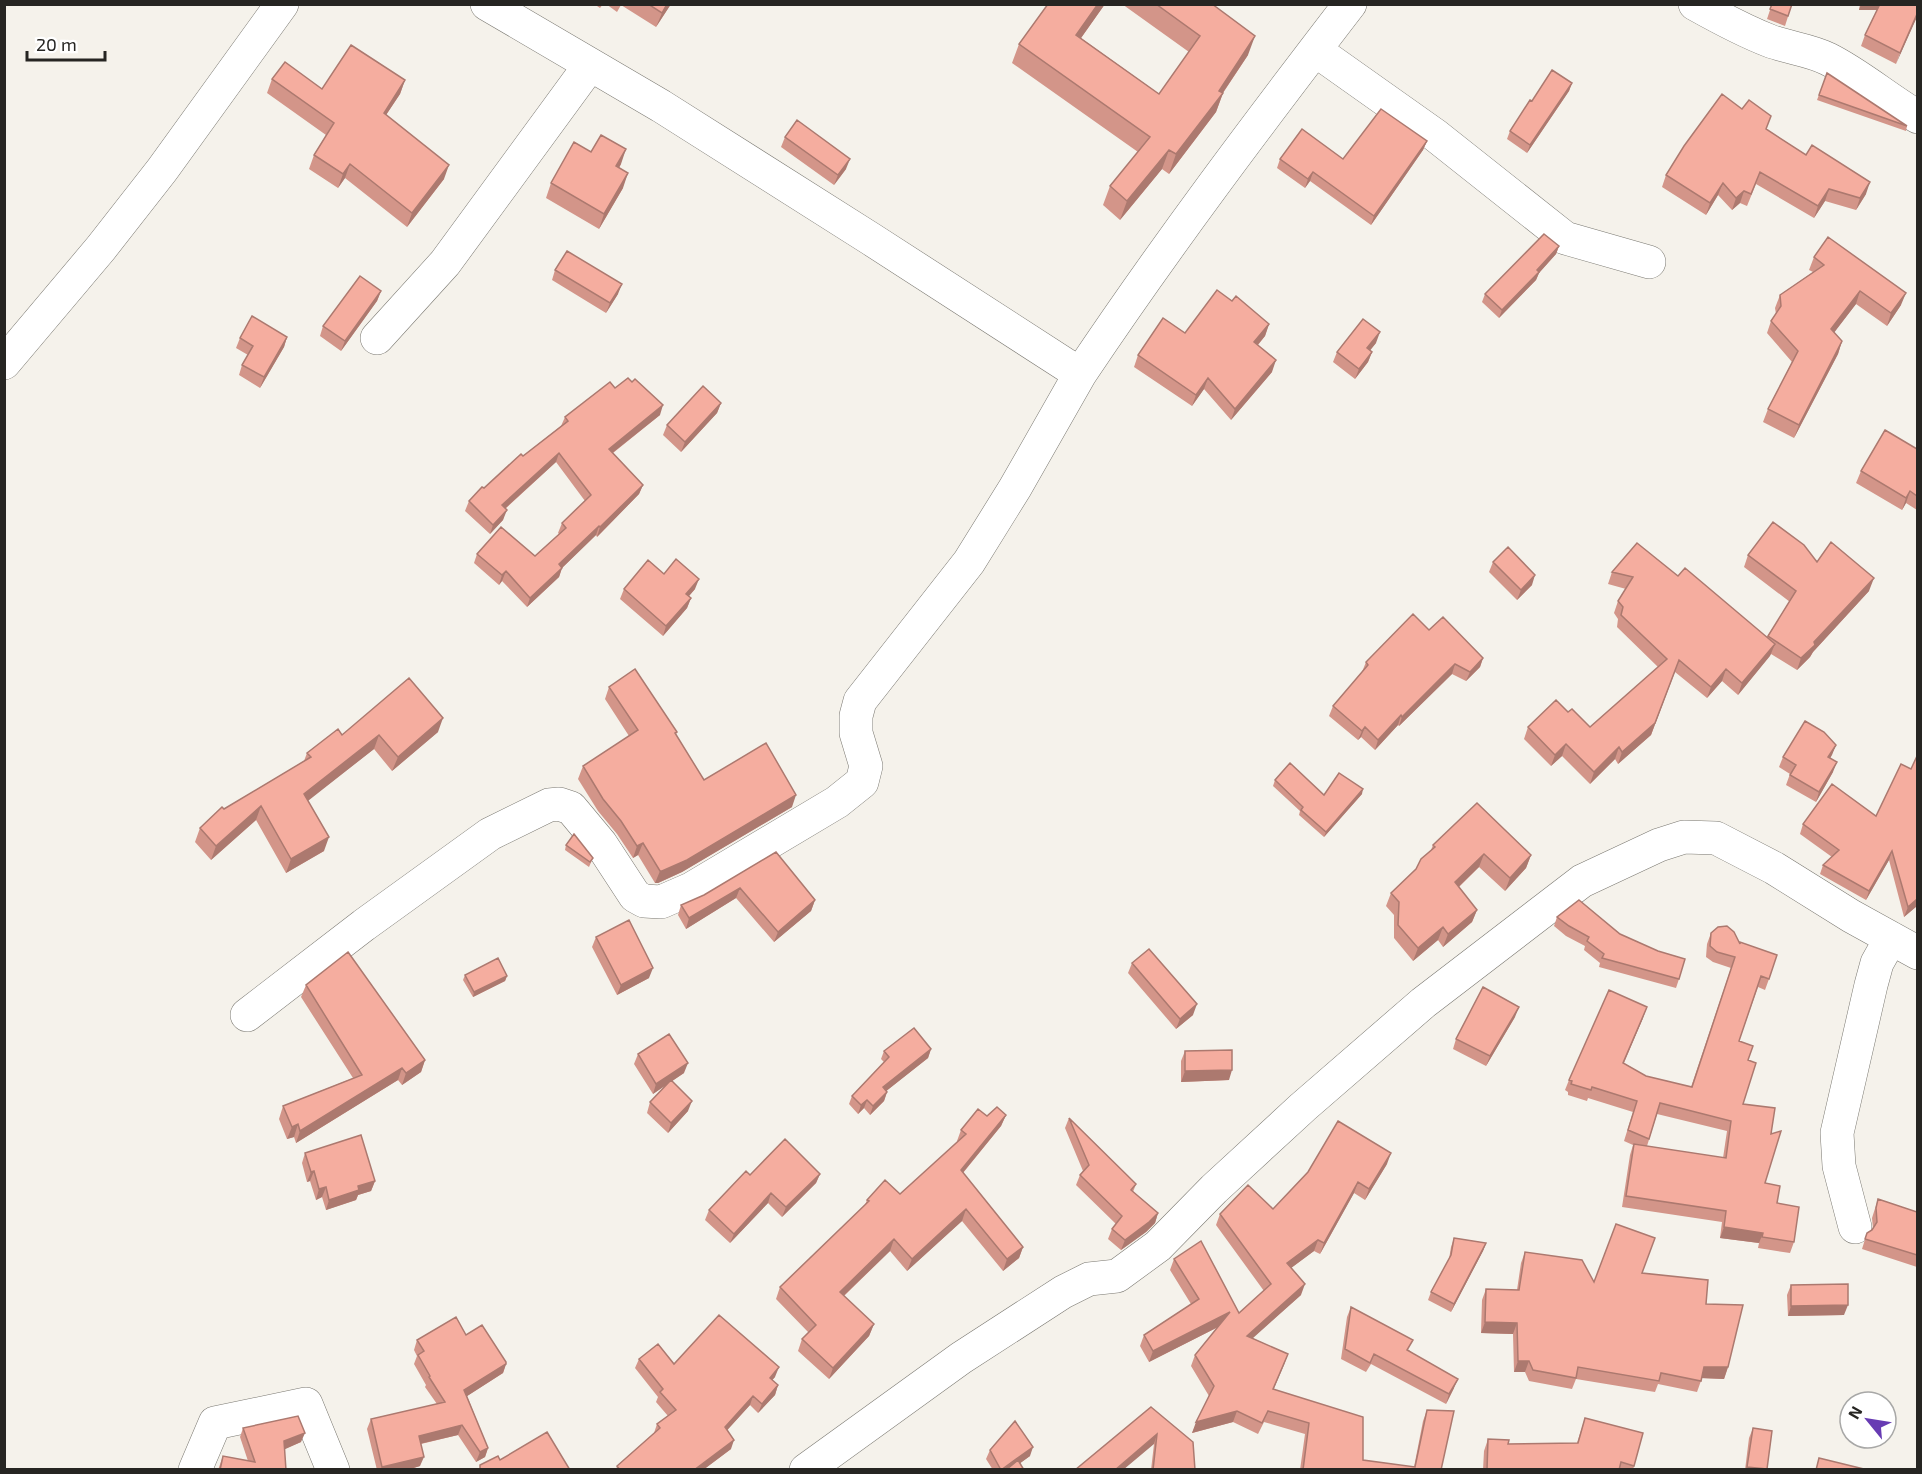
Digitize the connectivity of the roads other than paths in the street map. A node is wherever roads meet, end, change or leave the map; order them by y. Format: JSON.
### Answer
{"nodes":[{"id":1,"x":282,"y":4,"type":"edge"},
{"id":2,"x":487,"y":4,"type":"edge"},
{"id":3,"x":1350,"y":4,"type":"edge"},
{"id":4,"x":1695,"y":4,"type":"edge"},
{"id":5,"x":1315,"y":50,"type":"junction"},
{"id":6,"x":590,"y":65,"type":"junction"},
{"id":7,"x":1917,"y":117,"type":"edge"},
{"id":8,"x":1649,"y":262,"type":"dead end"},
{"id":9,"x":377,"y":338,"type":"dead end"},
{"id":10,"x":4,"y":363,"type":"edge"},
{"id":11,"x":1080,"y":374,"type":"junction"},
{"id":12,"x":1904,"y":945,"type":"edge"},
{"id":13,"x":248,"y":1015,"type":"dead end"},
{"id":14,"x":1855,"y":1227,"type":"dead end"},
{"id":15,"x":195,"y":1470,"type":"edge"},
{"id":16,"x":333,"y":1470,"type":"edge"},
{"id":17,"x":806,"y":1470,"type":"edge"}],
"edges":[{"from":1,"to":10,"type":"street"},
{"from":2,"to":6,"type":"street"},
{"from":3,"to":5,"type":"street"},
{"from":4,"to":7,"type":"street"},
{"from":5,"to":8,"type":"street"},
{"from":5,"to":11,"type":"street"},
{"from":6,"to":9,"type":"street"},
{"from":6,"to":11,"type":"street"},
{"from":11,"to":13,"type":"street"},
{"from":12,"to":14,"type":"street"},
{"from":12,"to":17,"type":"street"},
{"from":15,"to":16,"type":"street"}]}
